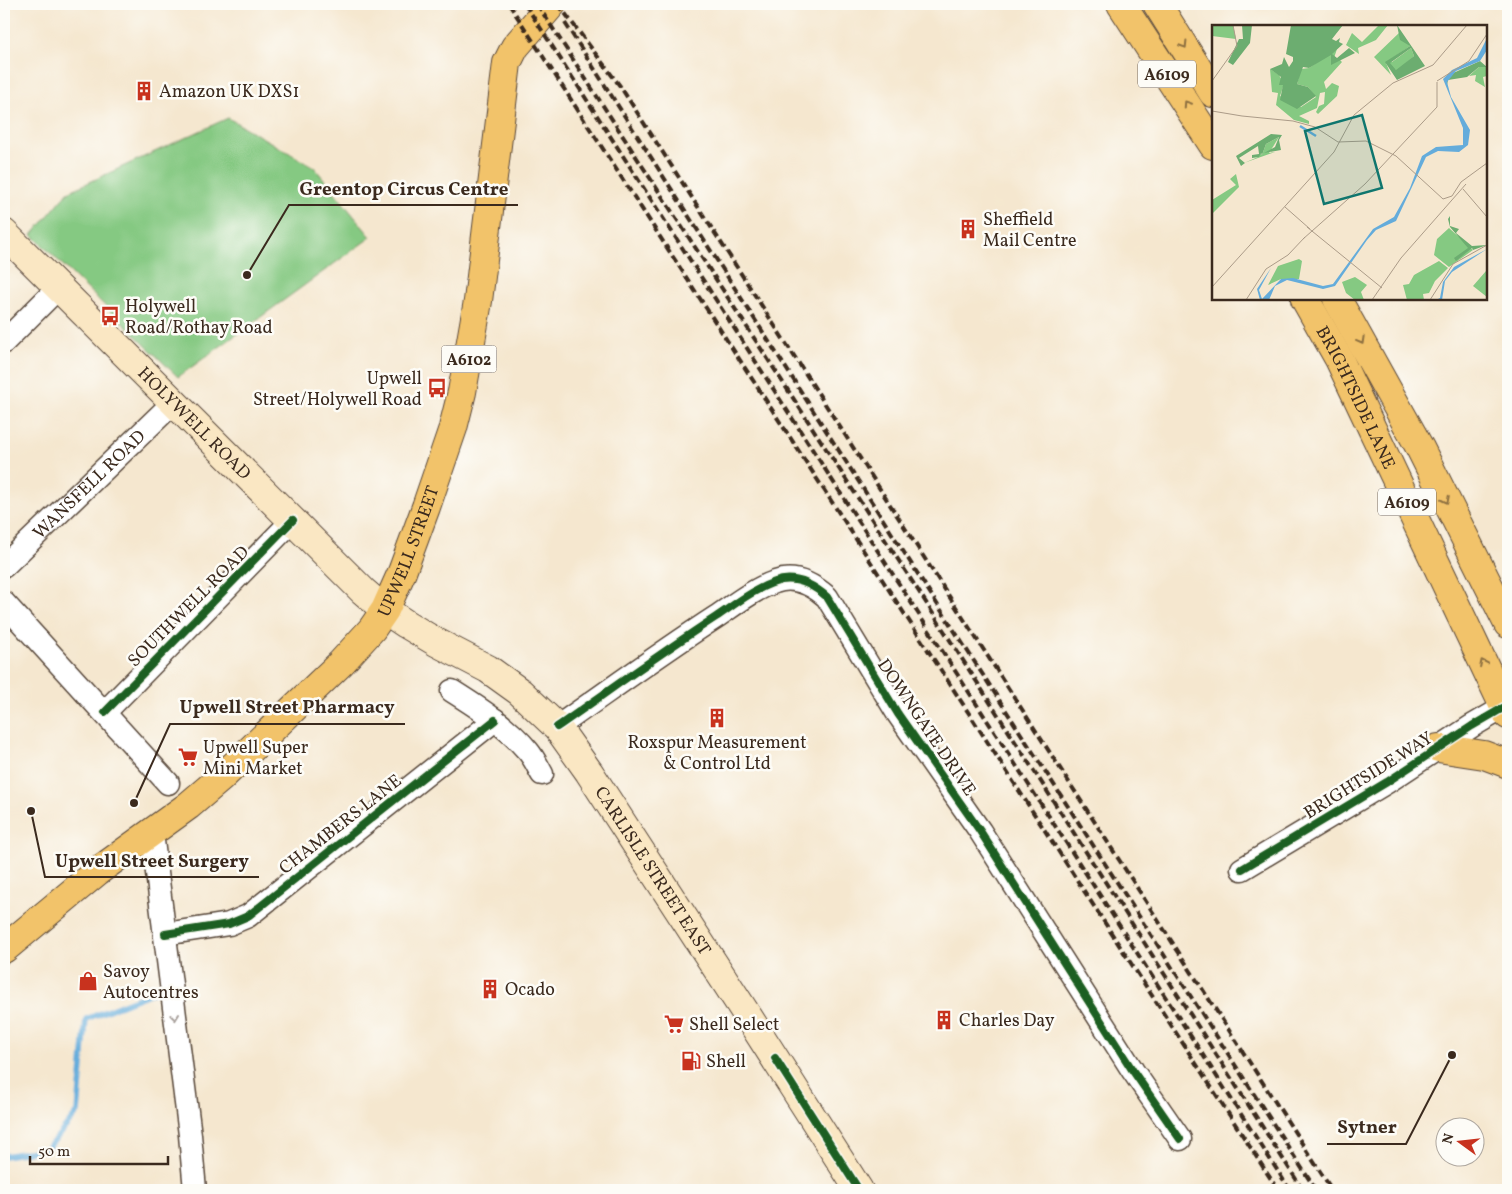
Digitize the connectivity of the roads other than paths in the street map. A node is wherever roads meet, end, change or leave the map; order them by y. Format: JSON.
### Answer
{"nodes":[{"id":1,"x":552,"y":4,"type":"edge"},
{"id":2,"x":1121,"y":4,"type":"edge"},
{"id":3,"x":1157,"y":4,"type":"edge"},
{"id":4,"x":1212,"y":90,"type":"edge"},
{"id":5,"x":1212,"y":143,"type":"edge"},
{"id":6,"x":4,"y":233,"type":"edge"},
{"id":7,"x":58,"y":288,"type":"junction"},
{"id":8,"x":1306,"y":300,"type":"edge"},
{"id":9,"x":1339,"y":300,"type":"edge"},
{"id":10,"x":4,"y":342,"type":"edge"},
{"id":11,"x":174,"y":402,"type":"junction"},
{"id":12,"x":293,"y":520,"type":"junction"},
{"id":13,"x":4,"y":566,"type":"edge"},
{"id":14,"x":4,"y":603,"type":"edge"},
{"id":15,"x":385,"y":610,"type":"junction"},
{"id":16,"x":1508,"y":624,"type":"edge"},
{"id":17,"x":452,"y":690,"type":"dead end"},
{"id":18,"x":1507,"y":709,"type":"edge"},
{"id":19,"x":105,"y":712,"type":"junction"},
{"id":20,"x":495,"y":720,"type":"junction"},
{"id":21,"x":557,"y":727,"type":"junction"},
{"id":22,"x":1438,"y":748,"type":"junction"},
{"id":23,"x":1508,"y":764,"type":"edge"},
{"id":24,"x":542,"y":774,"type":"dead end"},
{"id":25,"x":168,"y":783,"type":"dead end"},
{"id":26,"x":152,"y":833,"type":"junction"},
{"id":27,"x":1242,"y":869,"type":"dead end"},
{"id":28,"x":164,"y":934,"type":"junction"},
{"id":29,"x":4,"y":949,"type":"edge"},
{"id":30,"x":1180,"y":1139,"type":"dead end"},
{"id":31,"x":195,"y":1190,"type":"edge"},
{"id":32,"x":859,"y":1190,"type":"edge"}],
"edges":[{"from":1,"to":15,"type":"main road","name":"UPWELL STREET","number":"A6102"},
{"from":5,"to":2,"type":"main road","number":"A6109","one_way":true},
{"from":3,"to":4,"type":"main road","number":"A6109","one_way":true},
{"from":6,"to":7,"type":"main road","name":"HOLYWELL ROAD"},
{"from":7,"to":10,"type":"street"},
{"from":7,"to":11,"type":"main road","name":"HOLYWELL ROAD"},
{"from":18,"to":8,"type":"main road","name":"BRIGHTSIDE LANE","number":"A6109","one_way":true},
{"from":9,"to":16,"type":"main road","name":"BRIGHTSIDE LANE","number":"A6109","one_way":true},
{"from":11,"to":12,"type":"main road","name":"HOLYWELL ROAD"},
{"from":11,"to":13,"type":"street","name":"WANSFELL ROAD"},
{"from":12,"to":15,"type":"main road","name":"HOLYWELL ROAD"},
{"from":12,"to":19,"type":"street","name":"SOUTHWELL ROAD"},
{"from":14,"to":19,"type":"street"},
{"from":15,"to":21,"type":"main road","name":"CARLISLE STREET EAST"},
{"from":15,"to":26,"type":"main road","name":"UPWELL STREET","number":"A6102"},
{"from":17,"to":20,"type":"street"},
{"from":18,"to":22,"type":"street","name":"BRIGHTSIDE WAY"},
{"from":19,"to":25,"type":"street"},
{"from":20,"to":24,"type":"street"},
{"from":20,"to":28,"type":"street","name":"CHAMBERS LANE"},
{"from":21,"to":30,"type":"street","name":"DOWNGATE DRIVE"},
{"from":21,"to":32,"type":"main road","name":"CARLISLE STREET EAST"},
{"from":22,"to":23,"type":"main road"},
{"from":22,"to":27,"type":"street","name":"BRIGHTSIDE WAY"},
{"from":26,"to":28,"type":"street"},
{"from":26,"to":29,"type":"main road","name":"UPWELL STREET","number":"A6102"},
{"from":28,"to":31,"type":"street","one_way":true}]}
